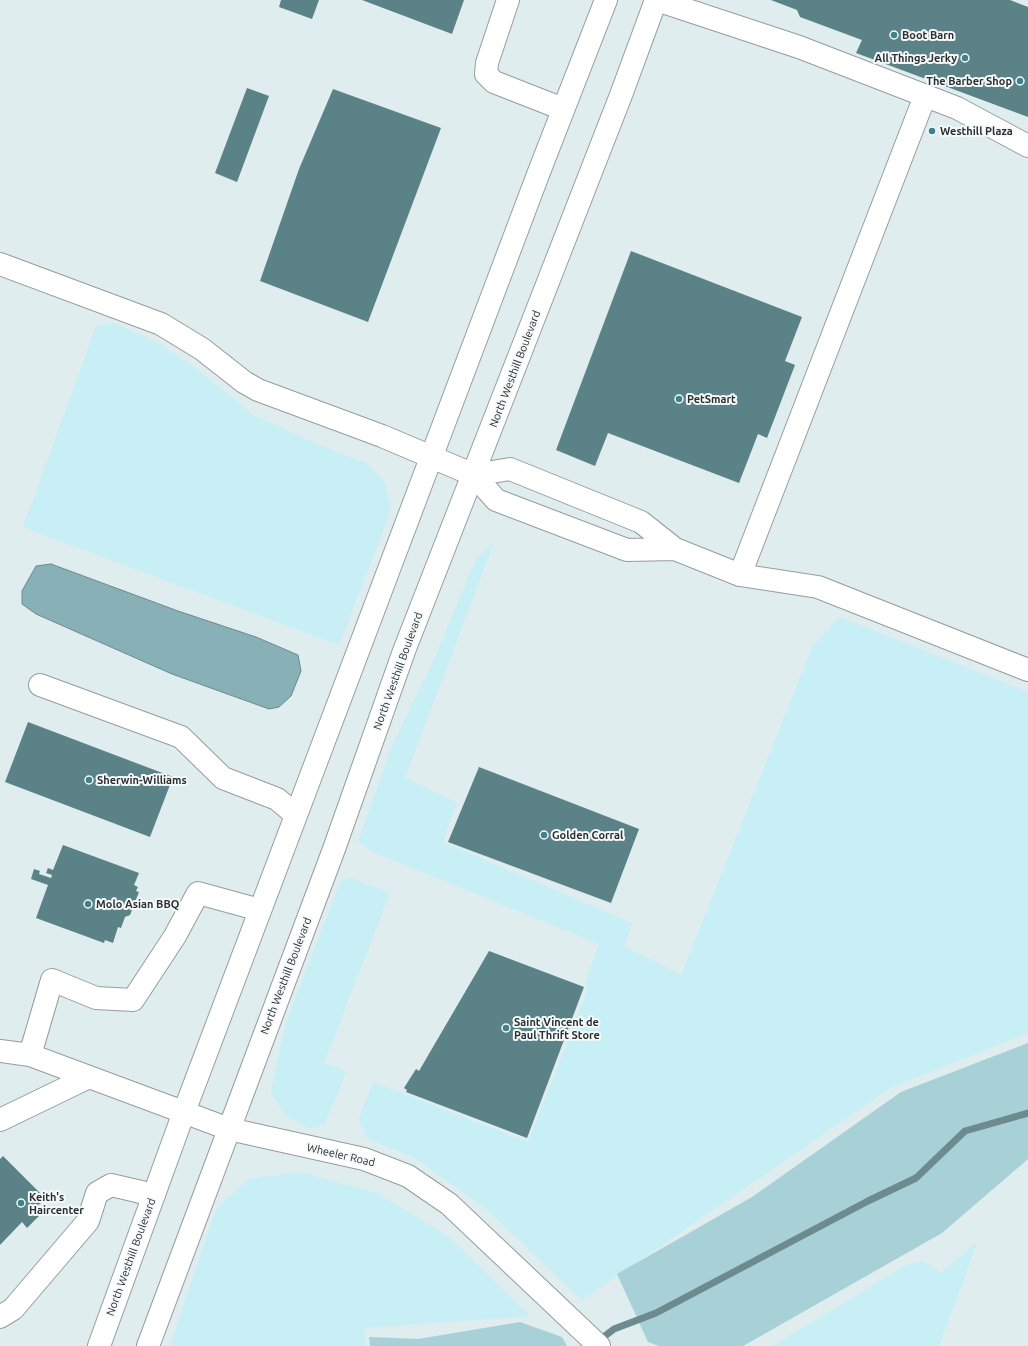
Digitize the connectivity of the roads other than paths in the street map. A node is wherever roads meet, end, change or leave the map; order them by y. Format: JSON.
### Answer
{"nodes":[{"id":1,"x":508,"y":0,"type":"edge"},
{"id":2,"x":606,"y":0,"type":"edge"},
{"id":3,"x":656,"y":0,"type":"edge"},
{"id":4,"x":709,"y":7,"type":"edge"},
{"id":5,"x":925,"y":96,"type":"junction"},
{"id":6,"x":563,"y":109,"type":"junction"},
{"id":7,"x":1028,"y":146,"type":"edge"},
{"id":8,"x":0,"y":264,"type":"edge"},
{"id":9,"x":431,"y":456,"type":"junction"},
{"id":10,"x":474,"y":475,"type":"junction"},
{"id":11,"x":674,"y":549,"type":"junction"},
{"id":12,"x":740,"y":575,"type":"junction"},
{"id":13,"x":1028,"y":670,"type":"edge"},
{"id":14,"x":40,"y":685,"type":"dead end"},
{"id":15,"x":296,"y":815,"type":"junction"},
{"id":16,"x":260,"y":910,"type":"junction"},
{"id":17,"x":0,"y":1050,"type":"edge"},
{"id":18,"x":30,"y":1055,"type":"junction"},
{"id":19,"x":89,"y":1077,"type":"junction"},
{"id":20,"x":184,"y":1112,"type":"junction"},
{"id":21,"x":0,"y":1120,"type":"edge"},
{"id":22,"x":229,"y":1129,"type":"junction"},
{"id":23,"x":154,"y":1195,"type":"junction"},
{"id":24,"x":0,"y":1317,"type":"edge"},
{"id":25,"x":99,"y":1346,"type":"edge"},
{"id":26,"x":148,"y":1346,"type":"edge"},
{"id":27,"x":600,"y":1346,"type":"edge"}],
"edges":[{"from":1,"to":6,"type":"street"},
{"from":2,"to":6,"type":"street","name":"North Westhill Boulevard"},
{"from":3,"to":4,"type":"street"},
{"from":3,"to":10,"type":"street","name":"North Westhill Boulevard"},
{"from":4,"to":5,"type":"street"},
{"from":5,"to":7,"type":"street"},
{"from":5,"to":12,"type":"street"},
{"from":6,"to":9,"type":"street","name":"North Westhill Boulevard"},
{"from":8,"to":9,"type":"street"},
{"from":9,"to":10,"type":"street"},
{"from":9,"to":15,"type":"street","name":"North Westhill Boulevard"},
{"from":10,"to":11,"type":"street"},
{"from":10,"to":11,"type":"street"},
{"from":10,"to":22,"type":"street","name":"North Westhill Boulevard"},
{"from":11,"to":12,"type":"street"},
{"from":12,"to":13,"type":"street"},
{"from":14,"to":15,"type":"street"},
{"from":15,"to":16,"type":"street","name":"North Westhill Boulevard"},
{"from":16,"to":18,"type":"street"},
{"from":16,"to":20,"type":"street","name":"North Westhill Boulevard"},
{"from":17,"to":18,"type":"street","name":"Wheeler Road"},
{"from":18,"to":19,"type":"street","name":"Wheeler Road"},
{"from":19,"to":20,"type":"street","name":"Wheeler Road"},
{"from":19,"to":21,"type":"street"},
{"from":20,"to":22,"type":"street","name":"Wheeler Road"},
{"from":20,"to":23,"type":"street","name":"North Westhill Boulevard"},
{"from":22,"to":26,"type":"street","name":"North Westhill Boulevard"},
{"from":22,"to":27,"type":"street","name":"Wheeler Road"},
{"from":23,"to":24,"type":"street"},
{"from":23,"to":25,"type":"street","name":"North Westhill Boulevard"}]}
